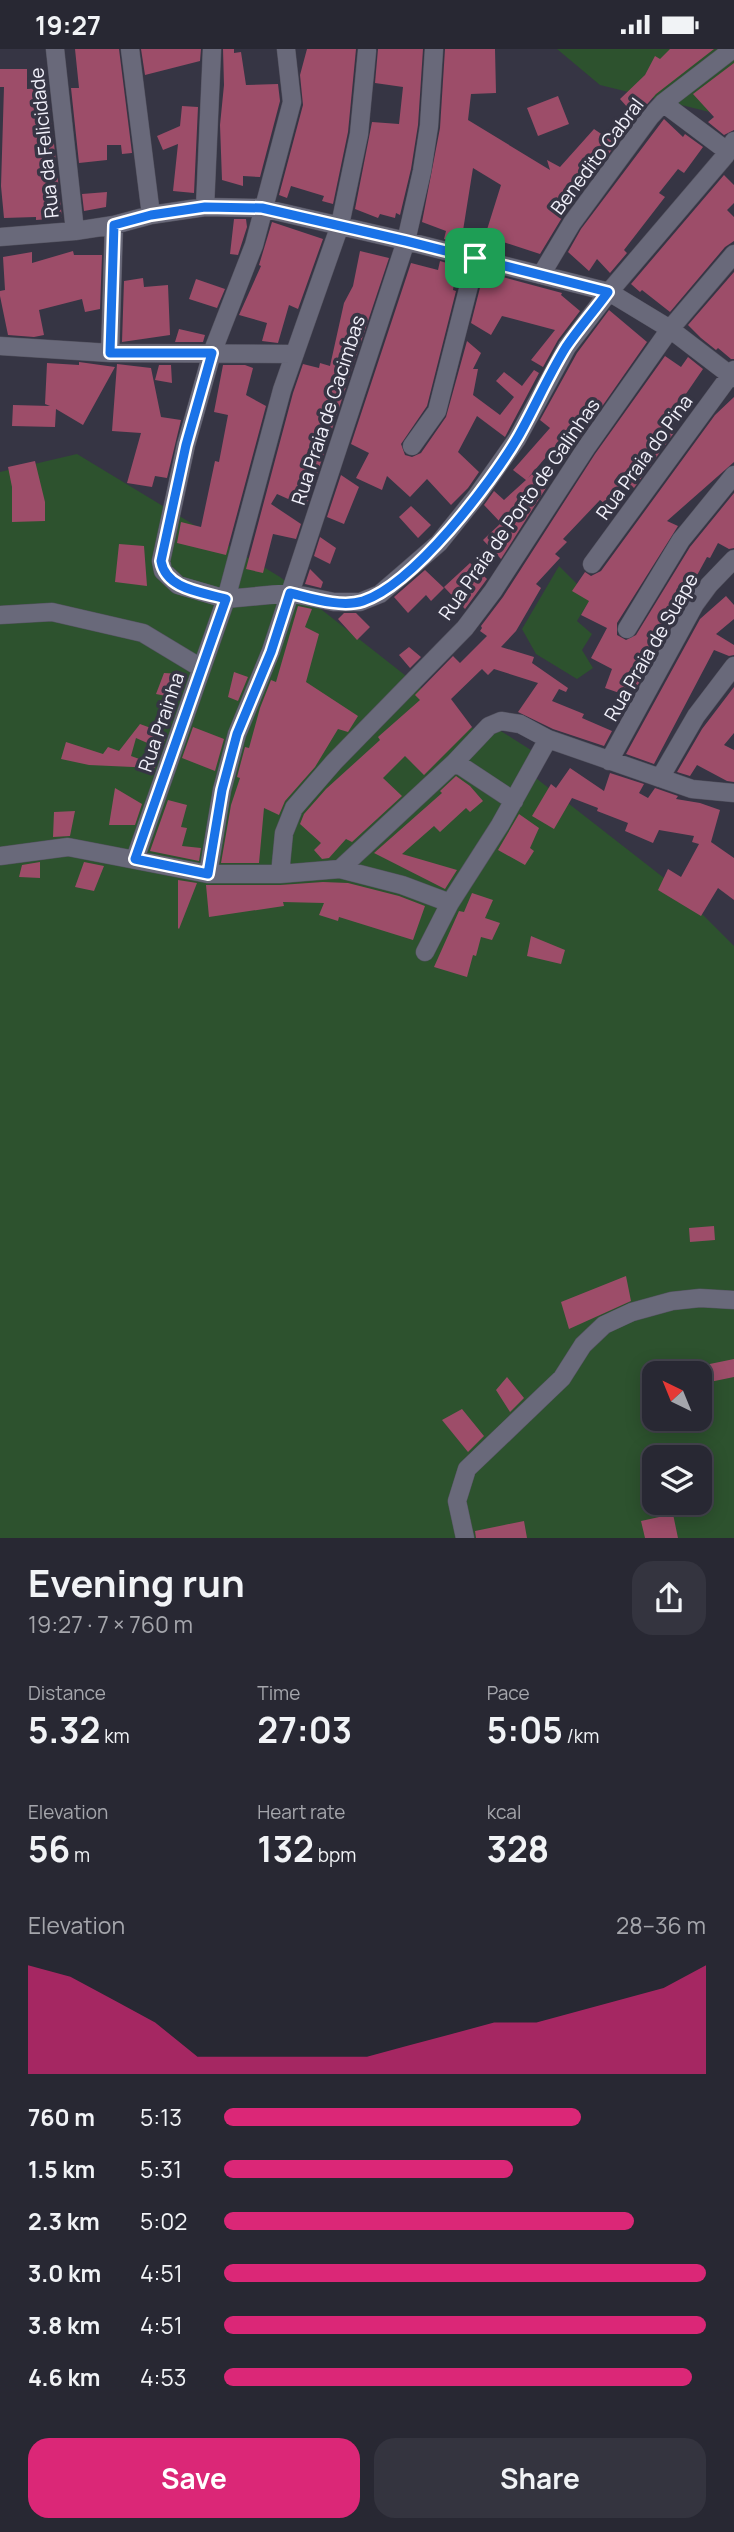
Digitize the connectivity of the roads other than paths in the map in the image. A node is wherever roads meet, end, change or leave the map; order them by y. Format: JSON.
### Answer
{"nodes":[{"id":1,"x":55,"y":49,"type":"edge"},
{"id":2,"x":130,"y":49,"type":"edge"},
{"id":3,"x":212,"y":49,"type":"edge"},
{"id":4,"x":286,"y":49,"type":"edge"},
{"id":5,"x":434,"y":49,"type":"edge"},
{"id":6,"x":733,"y":49,"type":"edge"},
{"id":7,"x":367,"y":51,"type":"dead end"},
{"id":8,"x":663,"y":103,"type":"junction"},
{"id":9,"x":730,"y":152,"type":"edge"},
{"id":10,"x":205,"y":207,"type":"junction"},
{"id":11,"x":262,"y":208,"type":"junction"},
{"id":12,"x":151,"y":215,"type":"junction"},
{"id":13,"x":114,"y":225,"type":"junction"},
{"id":14,"x":340,"y":225,"type":"junction"},
{"id":15,"x":75,"y":232,"type":"junction"},
{"id":16,"x":0,"y":237,"type":"edge"},
{"id":17,"x":406,"y":241,"type":"junction"},
{"id":18,"x":734,"y":254,"type":"edge"},
{"id":19,"x":475,"y":258,"type":"junction"},
{"id":20,"x":541,"y":275,"type":"junction"},
{"id":21,"x":608,"y":292,"type":"junction"},
{"id":22,"x":670,"y":329,"type":"junction"},
{"id":23,"x":0,"y":346,"type":"edge"},
{"id":24,"x":110,"y":353,"type":"junction"},
{"id":25,"x":212,"y":353,"type":"junction"},
{"id":26,"x":293,"y":354,"type":"junction"},
{"id":27,"x":733,"y":374,"type":"edge"},
{"id":28,"x":412,"y":446,"type":"dead end"},
{"id":29,"x":734,"y":475,"type":"edge"},
{"id":30,"x":734,"y":559,"type":"edge"},
{"id":31,"x":592,"y":564,"type":"dead end"},
{"id":32,"x":290,"y":593,"type":"junction"},
{"id":33,"x":226,"y":599,"type":"junction"},
{"id":34,"x":0,"y":615,"type":"edge"},
{"id":35,"x":627,"y":629,"type":"dead end"},
{"id":36,"x":734,"y":666,"type":"edge"},
{"id":37,"x":201,"y":668,"type":"junction"},
{"id":38,"x":548,"y":739,"type":"junction"},
{"id":39,"x":609,"y":761,"type":"junction"},
{"id":40,"x":455,"y":762,"type":"junction"},
{"id":41,"x":660,"y":778,"type":"junction"},
{"id":42,"x":734,"y":793,"type":"edge"},
{"id":43,"x":514,"y":801,"type":"junction"},
{"id":44,"x":0,"y":856,"type":"edge"},
{"id":45,"x":135,"y":859,"type":"junction"},
{"id":46,"x":340,"y":869,"type":"junction"},
{"id":47,"x":208,"y":874,"type":"junction"},
{"id":48,"x":280,"y":874,"type":"junction"},
{"id":49,"x":450,"y":903,"type":"junction"},
{"id":50,"x":425,"y":952,"type":"dead end"},
{"id":51,"x":734,"y":1300,"type":"edge"},
{"id":52,"x":466,"y":1538,"type":"edge"}],
"edges":[{"from":1,"to":15,"type":"street","name":"Rua da Felicidade"},
{"from":2,"to":12,"type":"street"},
{"from":3,"to":10,"type":"street"},
{"from":4,"to":11,"type":"street"},
{"from":5,"to":17,"type":"street","name":"Rua Praia de Cacimbas"},
{"from":6,"to":8,"type":"street","name":"Benedito Cabral"},
{"from":7,"to":14,"type":"street","name":"Rua Prainha"},
{"from":8,"to":9,"type":"street"},
{"from":8,"to":20,"type":"street","name":"Benedito Cabral"},
{"from":9,"to":21,"type":"street"},
{"from":10,"to":11,"type":"street"},
{"from":10,"to":12,"type":"street"},
{"from":11,"to":14,"type":"street"},
{"from":11,"to":25,"type":"street"},
{"from":12,"to":13,"type":"street"},
{"from":13,"to":15,"type":"street"},
{"from":13,"to":24,"type":"street"},
{"from":14,"to":17,"type":"street"},
{"from":14,"to":26,"type":"street","name":"Rua Prainha"},
{"from":15,"to":16,"type":"street"},
{"from":17,"to":19,"type":"street"},
{"from":17,"to":32,"type":"street","name":"Rua Praia de Cacimbas"},
{"from":18,"to":22,"type":"street","name":"Rua Praia de Porto de Galinhas"},
{"from":19,"to":20,"type":"street"},
{"from":19,"to":28,"type":"street"},
{"from":20,"to":21,"type":"street"},
{"from":21,"to":22,"type":"street"},
{"from":21,"to":32,"type":"street"},
{"from":22,"to":27,"type":"street"},
{"from":22,"to":48,"type":"street","name":"Rua Praia de Porto de Galinhas"},
{"from":23,"to":24,"type":"street"},
{"from":24,"to":25,"type":"street"},
{"from":25,"to":26,"type":"street"},
{"from":25,"to":33,"type":"street"},
{"from":26,"to":33,"type":"street","name":"Rua Prainha"},
{"from":27,"to":31,"type":"street","name":"Rua Praia do Pina"},
{"from":29,"to":35,"type":"street"},
{"from":30,"to":39,"type":"street","name":"Rua Praia de Suape"},
{"from":32,"to":33,"type":"street"},
{"from":32,"to":47,"type":"street","name":"Rua Praia de Cacimbas"},
{"from":33,"to":37,"type":"street","name":"Rua Prainha"},
{"from":34,"to":37,"type":"street"},
{"from":36,"to":41,"type":"street"},
{"from":37,"to":45,"type":"street","name":"Rua Prainha"},
{"from":38,"to":39,"type":"street"},
{"from":38,"to":40,"type":"street"},
{"from":38,"to":43,"type":"street"},
{"from":39,"to":41,"type":"street"},
{"from":40,"to":43,"type":"street"},
{"from":40,"to":46,"type":"street"},
{"from":41,"to":42,"type":"street"},
{"from":43,"to":49,"type":"street"},
{"from":44,"to":45,"type":"street"},
{"from":45,"to":47,"type":"street"},
{"from":46,"to":48,"type":"street"},
{"from":46,"to":49,"type":"street"},
{"from":47,"to":48,"type":"street"},
{"from":49,"to":50,"type":"street"},
{"from":51,"to":52,"type":"street"}]}
